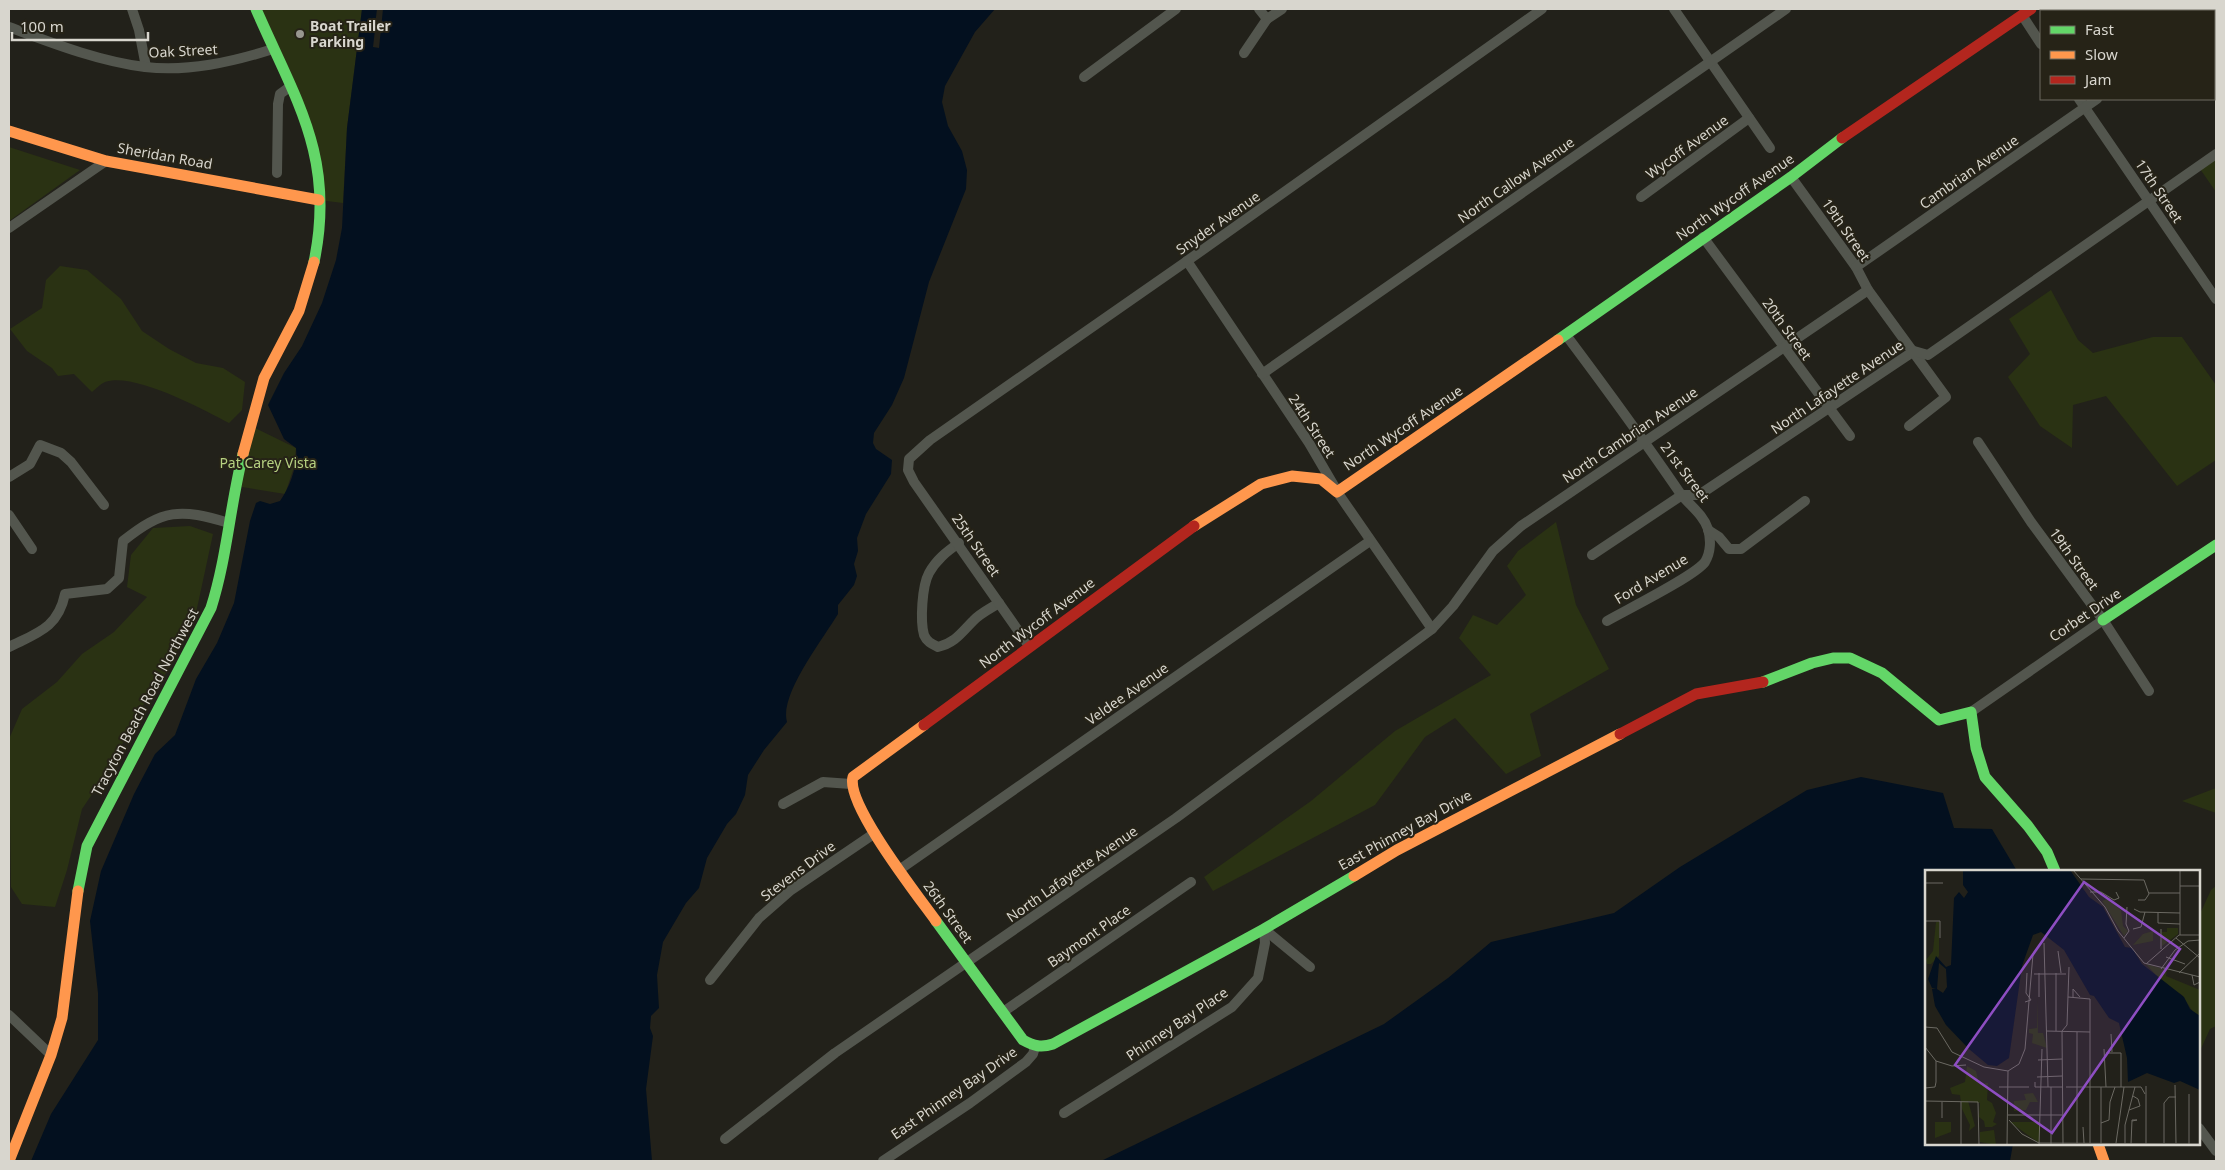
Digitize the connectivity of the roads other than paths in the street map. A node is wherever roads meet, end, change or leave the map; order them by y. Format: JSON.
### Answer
{"nodes":[{"id":1,"x":132,"y":9,"type":"edge"},
{"id":2,"x":256,"y":9,"type":"edge"},
{"id":3,"x":1176,"y":9,"type":"edge"},
{"id":4,"x":1259,"y":9,"type":"edge"},
{"id":5,"x":1282,"y":9,"type":"edge"},
{"id":6,"x":1542,"y":9,"type":"edge"},
{"id":7,"x":1674,"y":9,"type":"edge"},
{"id":8,"x":1786,"y":9,"type":"edge"},
{"id":9,"x":2026,"y":12,"type":"edge"},
{"id":10,"x":1267,"y":19,"type":"junction"},
{"id":11,"x":9,"y":27,"type":"edge"},
{"id":12,"x":2040,"y":42,"type":"edge"},
{"id":13,"x":273,"y":49,"type":"junction"},
{"id":14,"x":1244,"y":53,"type":"dead end"},
{"id":15,"x":1710,"y":62,"type":"junction"},
{"id":16,"x":146,"y":67,"type":"junction"},
{"id":17,"x":1084,"y":77,"type":"dead end"},
{"id":18,"x":291,"y":86,"type":"junction"},
{"id":19,"x":2082,"y":103,"type":"edge"},
{"id":20,"x":1749,"y":118,"type":"junction"},
{"id":21,"x":9,"y":131,"type":"edge"},
{"id":22,"x":1770,"y":148,"type":"dead end"},
{"id":23,"x":2216,"y":154,"type":"edge"},
{"id":24,"x":106,"y":161,"type":"junction"},
{"id":25,"x":277,"y":173,"type":"dead end"},
{"id":26,"x":1791,"y":177,"type":"junction"},
{"id":27,"x":1641,"y":197,"type":"dead end"},
{"id":28,"x":319,"y":200,"type":"junction"},
{"id":29,"x":2148,"y":200,"type":"junction"},
{"id":30,"x":9,"y":228,"type":"edge"},
{"id":31,"x":1703,"y":237,"type":"junction"},
{"id":32,"x":1187,"y":261,"type":"junction"},
{"id":33,"x":1856,"y":267,"type":"junction"},
{"id":34,"x":1868,"y":290,"type":"junction"},
{"id":35,"x":2216,"y":299,"type":"edge"},
{"id":36,"x":1566,"y":335,"type":"junction"},
{"id":37,"x":1782,"y":347,"type":"junction"},
{"id":38,"x":1914,"y":351,"type":"junction"},
{"id":39,"x":1262,"y":374,"type":"junction"},
{"id":40,"x":1829,"y":409,"type":"junction"},
{"id":41,"x":1909,"y":426,"type":"dead end"},
{"id":42,"x":1850,"y":436,"type":"dead end"},
{"id":43,"x":1646,"y":442,"type":"junction"},
{"id":44,"x":1978,"y":442,"type":"dead end"},
{"id":45,"x":909,"y":459,"type":"joint"},
{"id":46,"x":9,"y":478,"type":"edge"},
{"id":47,"x":1337,"y":492,"type":"junction"},
{"id":48,"x":1682,"y":495,"type":"junction"},
{"id":49,"x":1805,"y":501,"type":"dead end"},
{"id":50,"x":104,"y":505,"type":"dead end"},
{"id":51,"x":9,"y":515,"type":"edge"},
{"id":52,"x":229,"y":523,"type":"junction"},
{"id":53,"x":1708,"y":530,"type":"junction"},
{"id":54,"x":1370,"y":541,"type":"junction"},
{"id":55,"x":959,"y":543,"type":"junction"},
{"id":56,"x":2216,"y":545,"type":"edge"},
{"id":57,"x":32,"y":549,"type":"dead end"},
{"id":58,"x":1592,"y":554,"type":"dead end"},
{"id":59,"x":999,"y":603,"type":"junction"},
{"id":60,"x":2103,"y":620,"type":"junction"},
{"id":61,"x":1607,"y":621,"type":"dead end"},
{"id":62,"x":1432,"y":628,"type":"junction"},
{"id":63,"x":1029,"y":646,"type":"junction"},
{"id":64,"x":9,"y":647,"type":"edge"},
{"id":65,"x":2149,"y":690,"type":"dead end"},
{"id":66,"x":1971,"y":712,"type":"junction"},
{"id":67,"x":851,"y":784,"type":"junction"},
{"id":68,"x":783,"y":804,"type":"dead end"},
{"id":69,"x":875,"y":833,"type":"junction"},
{"id":70,"x":900,"y":870,"type":"junction"},
{"id":71,"x":2055,"y":870,"type":"edge"},
{"id":72,"x":1191,"y":882,"type":"dead end"},
{"id":73,"x":1264,"y":929,"type":"junction"},
{"id":74,"x":966,"y":963,"type":"junction"},
{"id":75,"x":1310,"y":967,"type":"dead end"},
{"id":76,"x":710,"y":980,"type":"dead end"},
{"id":77,"x":1003,"y":1012,"type":"junction"},
{"id":78,"x":9,"y":1015,"type":"edge"},
{"id":79,"x":1035,"y":1047,"type":"junction"},
{"id":80,"x":51,"y":1055,"type":"junction"},
{"id":81,"x":1064,"y":1113,"type":"dead end"},
{"id":82,"x":2200,"y":1129,"type":"edge"},
{"id":83,"x":724,"y":1139,"type":"dead end"},
{"id":84,"x":2098,"y":1145,"type":"edge"},
{"id":85,"x":2216,"y":1151,"type":"edge"},
{"id":86,"x":9,"y":1161,"type":"edge"},
{"id":87,"x":883,"y":1161,"type":"edge"},
{"id":88,"x":2104,"y":1161,"type":"edge"}],
"edges":[{"from":1,"to":16,"type":"street"},
{"from":2,"to":13,"type":"street","name":"Tracyton Beach Road Northwest"},
{"from":3,"to":17,"type":"street"},
{"from":4,"to":10,"type":"street"},
{"from":5,"to":10,"type":"street"},
{"from":6,"to":32,"type":"street","name":"Snyder Avenue"},
{"from":7,"to":15,"type":"street"},
{"from":8,"to":15,"type":"street","name":"North Callow Avenue"},
{"from":9,"to":12,"type":"street"},
{"from":9,"to":26,"type":"street","name":"North Wycoff Avenue"},
{"from":10,"to":14,"type":"street"},
{"from":11,"to":16,"type":"street","name":"Oak Street"},
{"from":13,"to":16,"type":"street","name":"Oak Street"},
{"from":13,"to":18,"type":"street","name":"Tracyton Beach Road Northwest"},
{"from":15,"to":20,"type":"street"},
{"from":15,"to":39,"type":"street","name":"North Callow Avenue"},
{"from":18,"to":25,"type":"street"},
{"from":18,"to":28,"type":"street","name":"Tracyton Beach Road Northwest"},
{"from":19,"to":29,"type":"street","name":"17th Street"},
{"from":19,"to":33,"type":"street","name":"Cambrian Avenue"},
{"from":20,"to":22,"type":"street"},
{"from":20,"to":27,"type":"street","name":"Wycoff Avenue"},
{"from":21,"to":24,"type":"street","name":"Sheridan Road"},
{"from":23,"to":29,"type":"street","name":"North Lafayette Avenue"},
{"from":24,"to":28,"type":"street","name":"Sheridan Road"},
{"from":24,"to":30,"type":"street"},
{"from":26,"to":31,"type":"street","name":"North Wycoff Avenue"},
{"from":26,"to":33,"type":"street","name":"19th Street"},
{"from":28,"to":52,"type":"street","name":"Tracyton Beach Road Northwest"},
{"from":29,"to":35,"type":"street","name":"17th Street"},
{"from":29,"to":38,"type":"street","name":"North Lafayette Avenue"},
{"from":31,"to":36,"type":"street","name":"North Wycoff Avenue"},
{"from":31,"to":37,"type":"street","name":"20th Street"},
{"from":32,"to":39,"type":"street","name":"24th Street"},
{"from":32,"to":45,"type":"street","name":"Snyder Avenue"},
{"from":33,"to":34,"type":"street","name":"19th Street"},
{"from":34,"to":37,"type":"street","name":"North Cambrian Avenue"},
{"from":34,"to":38,"type":"street","name":"19th Street"},
{"from":36,"to":43,"type":"street","name":"21st Street"},
{"from":36,"to":47,"type":"street","name":"North Wycoff Avenue"},
{"from":37,"to":40,"type":"street","name":"20th Street"},
{"from":37,"to":43,"type":"street","name":"North Cambrian Avenue"},
{"from":38,"to":40,"type":"street","name":"North Lafayette Avenue"},
{"from":38,"to":41,"type":"street","name":"19th Street"},
{"from":39,"to":47,"type":"street","name":"24th Street"},
{"from":40,"to":42,"type":"street","name":"20th Street"},
{"from":40,"to":48,"type":"street","name":"North Lafayette Avenue"},
{"from":43,"to":48,"type":"street","name":"21st Street"},
{"from":43,"to":62,"type":"street","name":"North Cambrian Avenue"},
{"from":44,"to":60,"type":"street","name":"19th Street"},
{"from":45,"to":55,"type":"street","name":"25th Street"},
{"from":46,"to":50,"type":"street"},
{"from":47,"to":54,"type":"street","name":"24th Street"},
{"from":47,"to":63,"type":"street","name":"North Wycoff Avenue"},
{"from":48,"to":53,"type":"street","name":"21st Street"},
{"from":48,"to":58,"type":"street","name":"North Lafayette Avenue"},
{"from":49,"to":53,"type":"street"},
{"from":51,"to":57,"type":"street"},
{"from":52,"to":64,"type":"street"},
{"from":52,"to":80,"type":"street","name":"Tracyton Beach Road Northwest"},
{"from":53,"to":61,"type":"street","name":"Ford Avenue"},
{"from":54,"to":62,"type":"street","name":"24th Street"},
{"from":54,"to":70,"type":"street","name":"Veldee Avenue"},
{"from":55,"to":59,"type":"street","name":"25th Street"},
{"from":55,"to":59,"type":"street"},
{"from":56,"to":60,"type":"street","name":"Corbet Drive"},
{"from":59,"to":63,"type":"street","name":"25th Street"},
{"from":60,"to":65,"type":"street","name":"19th Street"},
{"from":60,"to":66,"type":"street","name":"Corbet Drive"},
{"from":62,"to":74,"type":"street","name":"North Lafayette Avenue"},
{"from":63,"to":67,"type":"street","name":"North Wycoff Avenue"},
{"from":66,"to":71,"type":"street"},
{"from":66,"to":73,"type":"street","name":"East Phinney Bay Drive"},
{"from":67,"to":68,"type":"street"},
{"from":67,"to":69,"type":"street","name":"26th Street"},
{"from":69,"to":70,"type":"street","name":"26th Street"},
{"from":69,"to":76,"type":"street","name":"Stevens Drive"},
{"from":70,"to":74,"type":"street","name":"26th Street"},
{"from":72,"to":77,"type":"street","name":"Baymont Place"},
{"from":73,"to":75,"type":"street"},
{"from":73,"to":79,"type":"street","name":"East Phinney Bay Drive"},
{"from":73,"to":81,"type":"street","name":"Phinney Bay Place"},
{"from":74,"to":77,"type":"street","name":"26th Street"},
{"from":74,"to":83,"type":"street","name":"North Lafayette Avenue"},
{"from":77,"to":79,"type":"street","name":"26th Street"},
{"from":78,"to":80,"type":"street"},
{"from":79,"to":87,"type":"street","name":"East Phinney Bay Drive"},
{"from":80,"to":86,"type":"street","name":"Tracyton Beach Road Northwest"},
{"from":82,"to":85,"type":"street"},
{"from":84,"to":88,"type":"street"}]}
